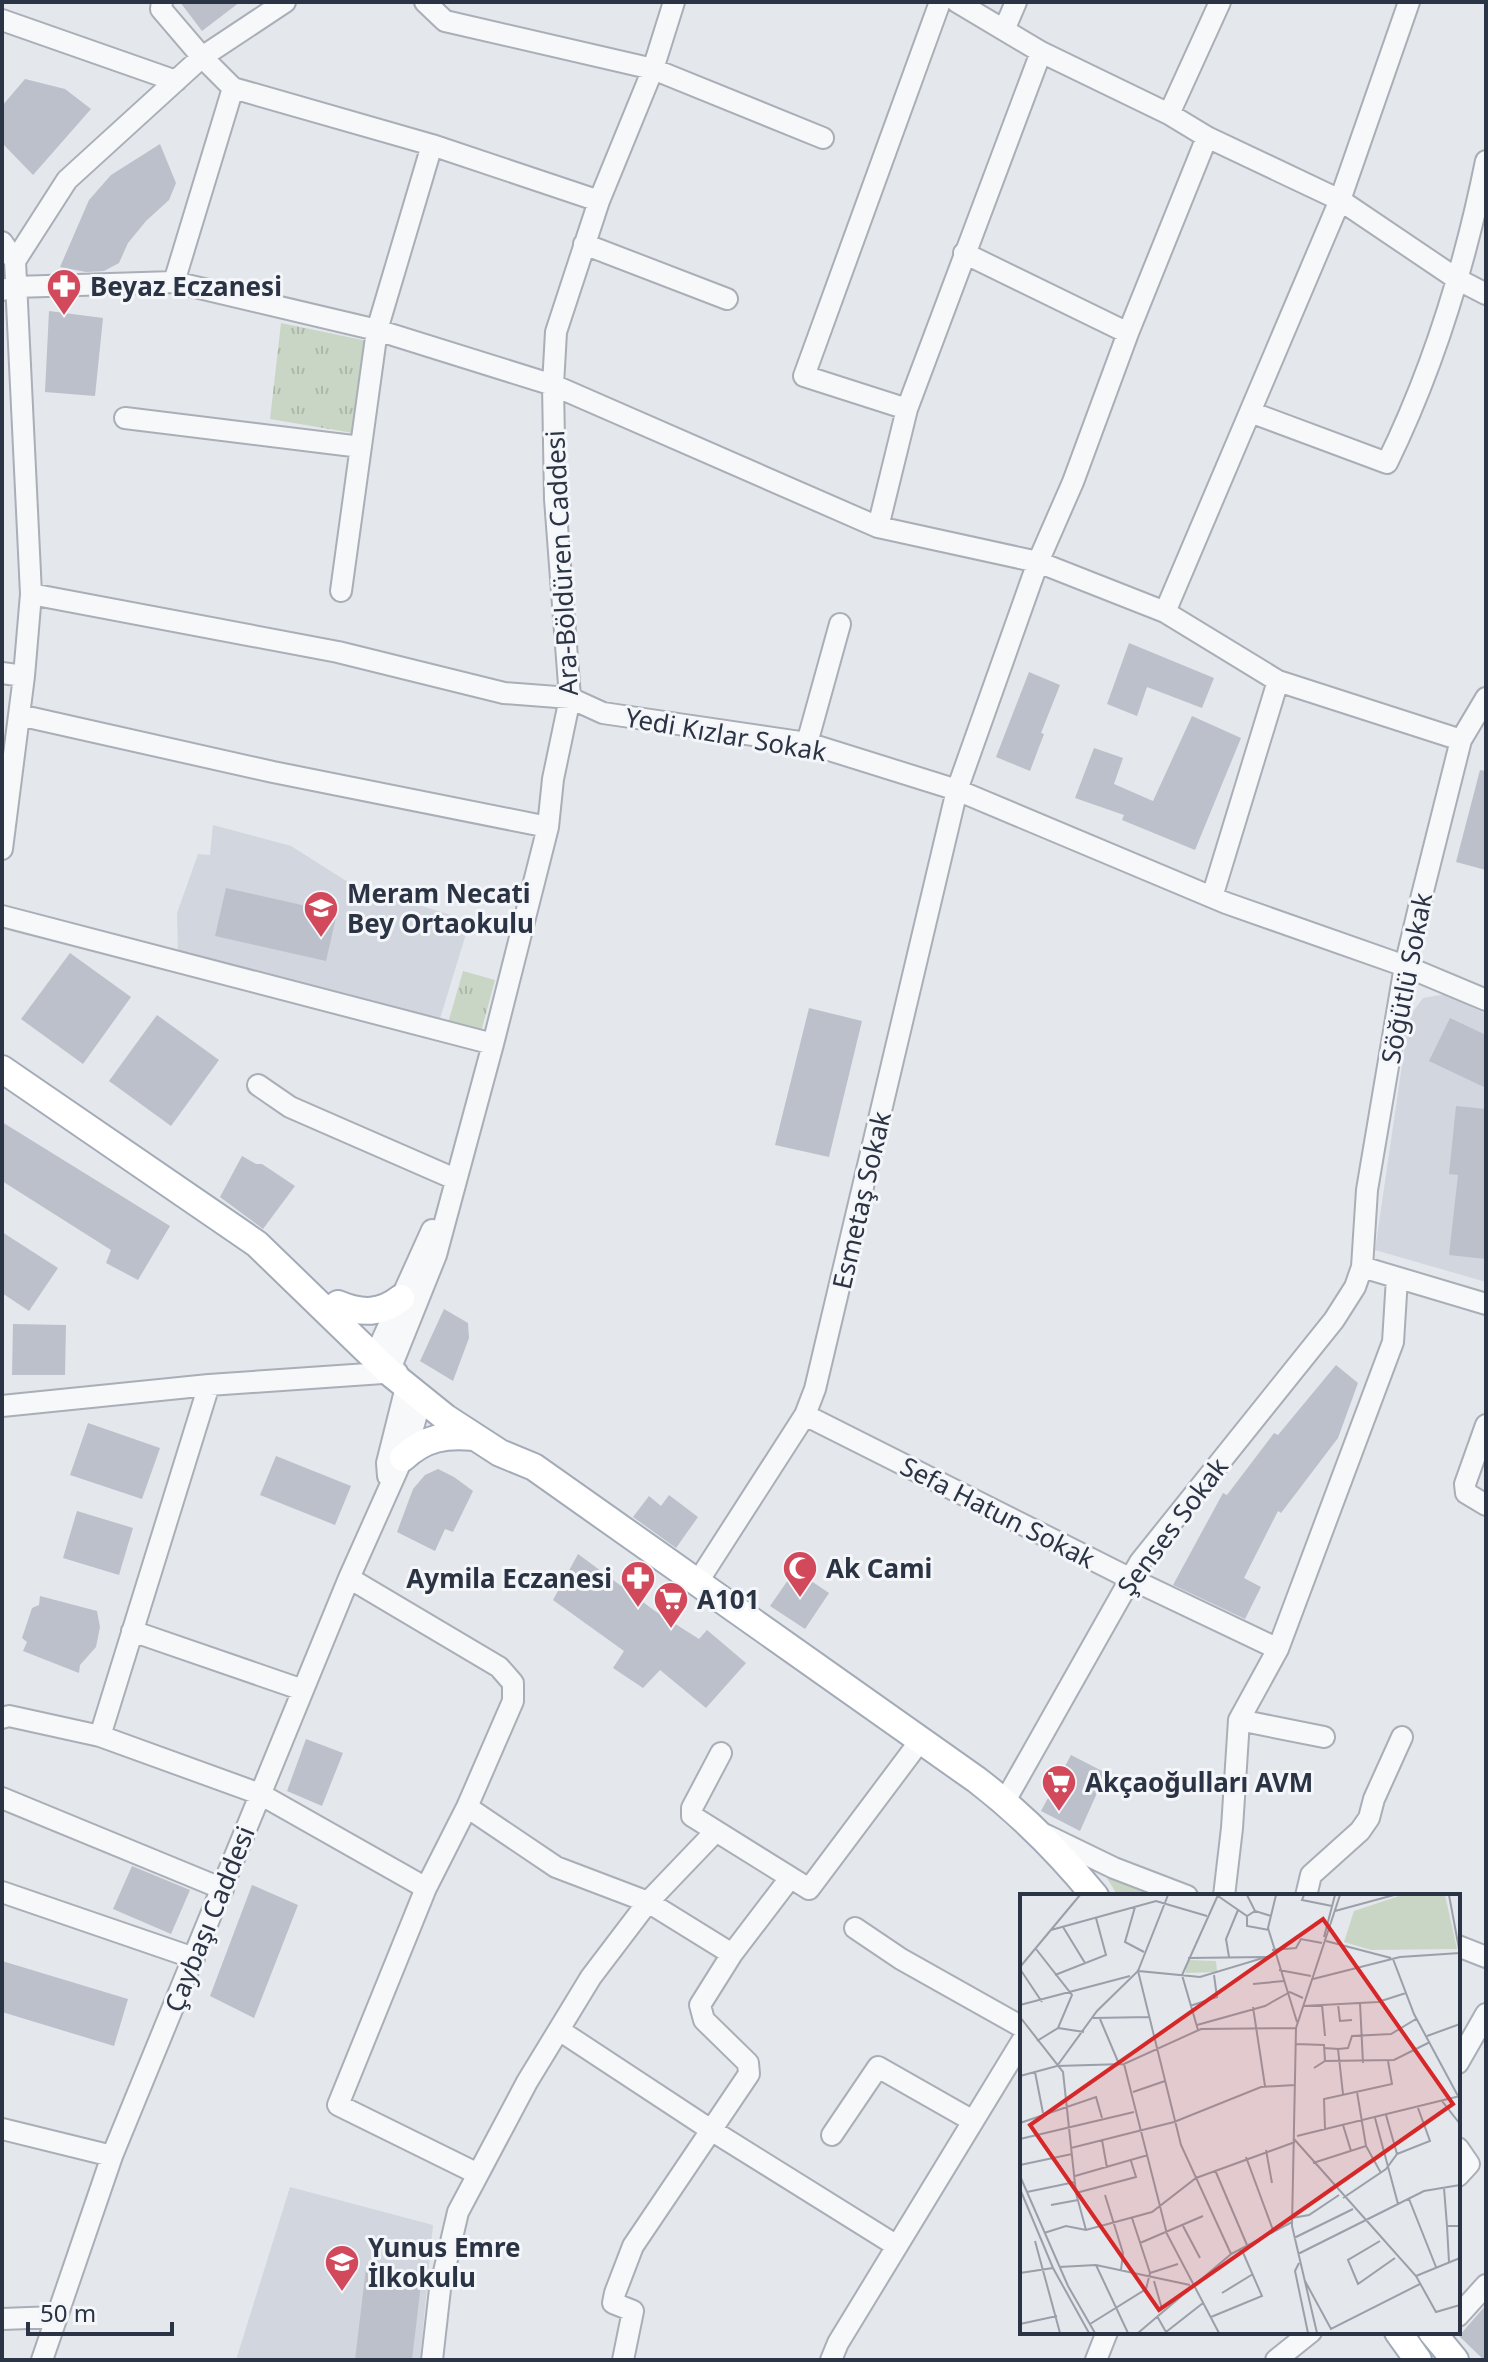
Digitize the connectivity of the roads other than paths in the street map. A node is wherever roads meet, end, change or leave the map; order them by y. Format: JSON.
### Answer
{"nodes":[{"id":1,"x":162,"y":2,"type":"edge"},
{"id":2,"x":285,"y":2,"type":"edge"},
{"id":3,"x":425,"y":2,"type":"edge"},
{"id":4,"x":674,"y":2,"type":"edge"},
{"id":5,"x":940,"y":2,"type":"edge"},
{"id":6,"x":957,"y":2,"type":"edge"},
{"id":7,"x":1016,"y":2,"type":"edge"},
{"id":8,"x":1220,"y":2,"type":"edge"},
{"id":9,"x":1409,"y":2,"type":"edge"},
{"id":10,"x":2,"y":20,"type":"edge"},
{"id":11,"x":1004,"y":30,"type":"junction"},
{"id":12,"x":1041,"y":52,"type":"junction"},
{"id":13,"x":202,"y":57,"type":"junction"},
{"id":14,"x":653,"y":69,"type":"junction"},
{"id":15,"x":176,"y":81,"type":"junction"},
{"id":16,"x":233,"y":88,"type":"junction"},
{"id":17,"x":1169,"y":114,"type":"junction"},
{"id":18,"x":1207,"y":137,"type":"junction"},
{"id":19,"x":823,"y":138,"type":"dead end"},
{"id":20,"x":432,"y":145,"type":"junction"},
{"id":21,"x":1486,"y":161,"type":"edge"},
{"id":22,"x":1340,"y":200,"type":"junction"},
{"id":23,"x":599,"y":201,"type":"junction"},
{"id":24,"x":2,"y":242,"type":"edge"},
{"id":25,"x":584,"y":244,"type":"junction"},
{"id":26,"x":964,"y":253,"type":"junction"},
{"id":27,"x":15,"y":261,"type":"junction"},
{"id":28,"x":1457,"y":279,"type":"junction"},
{"id":29,"x":174,"y":282,"type":"junction"},
{"id":30,"x":8,"y":288,"type":"edge"},
{"id":31,"x":1486,"y":294,"type":"edge"},
{"id":32,"x":727,"y":299,"type":"dead end"},
{"id":33,"x":377,"y":330,"type":"junction"},
{"id":34,"x":1128,"y":333,"type":"junction"},
{"id":35,"x":553,"y":385,"type":"junction"},
{"id":36,"x":907,"y":409,"type":"junction"},
{"id":37,"x":1250,"y":412,"type":"junction"},
{"id":38,"x":125,"y":418,"type":"dead end"},
{"id":39,"x":361,"y":447,"type":"junction"},
{"id":40,"x":878,"y":527,"type":"junction"},
{"id":41,"x":1038,"y":562,"type":"junction"},
{"id":42,"x":341,"y":591,"type":"dead end"},
{"id":43,"x":31,"y":594,"type":"junction"},
{"id":44,"x":1165,"y":612,"type":"junction"},
{"id":45,"x":840,"y":624,"type":"dead end"},
{"id":46,"x":2,"y":673,"type":"edge"},
{"id":47,"x":24,"y":676,"type":"junction"},
{"id":48,"x":1278,"y":681,"type":"junction"},
{"id":49,"x":570,"y":698,"type":"junction"},
{"id":50,"x":1484,"y":707,"type":"edge"},
{"id":51,"x":19,"y":715,"type":"junction"},
{"id":52,"x":1461,"y":740,"type":"junction"},
{"id":53,"x":807,"y":743,"type":"junction"},
{"id":54,"x":957,"y":790,"type":"junction"},
{"id":55,"x":548,"y":827,"type":"junction"},
{"id":56,"x":2,"y":849,"type":"edge"},
{"id":57,"x":1212,"y":897,"type":"junction"},
{"id":58,"x":2,"y":916,"type":"edge"},
{"id":59,"x":1405,"y":966,"type":"junction"},
{"id":60,"x":1486,"y":1000,"type":"edge"},
{"id":61,"x":493,"y":1044,"type":"junction"},
{"id":62,"x":2,"y":1069,"type":"edge"},
{"id":63,"x":258,"y":1085,"type":"dead end"},
{"id":64,"x":455,"y":1179,"type":"junction"},
{"id":65,"x":257,"y":1244,"type":"junction"},
{"id":66,"x":1362,"y":1267,"type":"junction"},
{"id":67,"x":1397,"y":1278,"type":"junction"},
{"id":68,"x":401,"y":1298,"type":"junction"},
{"id":69,"x":338,"y":1304,"type":"junction"},
{"id":70,"x":1486,"y":1304,"type":"edge"},
{"id":71,"x":396,"y":1370,"type":"junction"},
{"id":72,"x":209,"y":1385,"type":"junction"},
{"id":73,"x":2,"y":1406,"type":"edge"},
{"id":74,"x":805,"y":1415,"type":"junction"},
{"id":75,"x":1486,"y":1425,"type":"edge"},
{"id":76,"x":474,"y":1437,"type":"junction"},
{"id":77,"x":403,"y":1458,"type":"junction"},
{"id":78,"x":534,"y":1467,"type":"junction"},
{"id":79,"x":389,"y":1483,"type":"junction"},
{"id":80,"x":1486,"y":1505,"type":"edge"},
{"id":81,"x":349,"y":1578,"type":"junction"},
{"id":82,"x":1129,"y":1578,"type":"junction"},
{"id":83,"x":697,"y":1583,"type":"junction"},
{"id":84,"x":132,"y":1631,"type":"junction"},
{"id":85,"x":1278,"y":1649,"type":"junction"},
{"id":86,"x":303,"y":1690,"type":"junction"},
{"id":87,"x":2,"y":1718,"type":"edge"},
{"id":88,"x":1239,"y":1720,"type":"junction"},
{"id":89,"x":100,"y":1736,"type":"junction"},
{"id":90,"x":1324,"y":1737,"type":"dead end"},
{"id":91,"x":1402,"y":1737,"type":"dead end"},
{"id":92,"x":920,"y":1741,"type":"junction"},
{"id":93,"x":721,"y":1753,"type":"dead end"},
{"id":94,"x":260,"y":1794,"type":"junction"},
{"id":95,"x":2,"y":1798,"type":"edge"},
{"id":96,"x":1005,"y":1801,"type":"junction"},
{"id":97,"x":467,"y":1807,"type":"junction"},
{"id":98,"x":1035,"y":1830,"type":"junction"},
{"id":99,"x":716,"y":1831,"type":"junction"},
{"id":100,"x":790,"y":1878,"type":"junction"},
{"id":101,"x":426,"y":1888,"type":"junction"},
{"id":102,"x":223,"y":1889,"type":"junction"},
{"id":103,"x":2,"y":1892,"type":"edge"},
{"id":104,"x":1093,"y":1894,"type":"edge"},
{"id":105,"x":1182,"y":1894,"type":"edge"},
{"id":106,"x":1224,"y":1894,"type":"edge"},
{"id":107,"x":1306,"y":1894,"type":"edge"},
{"id":108,"x":648,"y":1902,"type":"junction"},
{"id":109,"x":855,"y":1928,"type":"dead end"},
{"id":110,"x":1460,"y":1947,"type":"edge"},
{"id":111,"x":732,"y":1954,"type":"junction"},
{"id":112,"x":1486,"y":1956,"type":"edge"},
{"id":113,"x":194,"y":1958,"type":"junction"},
{"id":114,"x":1486,"y":2014,"type":"edge"},
{"id":115,"x":1020,"y":2026,"type":"edge"},
{"id":116,"x":559,"y":2030,"type":"junction"},
{"id":117,"x":1020,"y":2044,"type":"edge"},
{"id":118,"x":1460,"y":2060,"type":"edge"},
{"id":119,"x":973,"y":2121,"type":"junction"},
{"id":120,"x":2,"y":2129,"type":"edge"},
{"id":121,"x":711,"y":2130,"type":"junction"},
{"id":122,"x":832,"y":2135,"type":"dead end"},
{"id":123,"x":1460,"y":2151,"type":"edge"},
{"id":124,"x":112,"y":2156,"type":"junction"},
{"id":125,"x":478,"y":2174,"type":"junction"},
{"id":126,"x":1460,"y":2174,"type":"edge"},
{"id":127,"x":897,"y":2246,"type":"junction"},
{"id":128,"x":1486,"y":2285,"type":"edge"},
{"id":129,"x":1460,"y":2314,"type":"edge"},
{"id":130,"x":56,"y":2317,"type":"junction"},
{"id":131,"x":2,"y":2319,"type":"edge"},
{"id":132,"x":1106,"y":2334,"type":"edge"},
{"id":133,"x":1308,"y":2334,"type":"edge"},
{"id":134,"x":1399,"y":2334,"type":"edge"},
{"id":135,"x":1438,"y":2334,"type":"edge"},
{"id":136,"x":42,"y":2360,"type":"edge"},
{"id":137,"x":432,"y":2360,"type":"edge"},
{"id":138,"x":623,"y":2360,"type":"edge"},
{"id":139,"x":831,"y":2360,"type":"edge"},
{"id":140,"x":1096,"y":2360,"type":"edge"},
{"id":141,"x":1276,"y":2360,"type":"edge"},
{"id":142,"x":1418,"y":2360,"type":"edge"},
{"id":143,"x":1455,"y":2360,"type":"edge"}],
"edges":[{"from":1,"to":13,"type":"street"},
{"from":2,"to":13,"type":"street"},
{"from":3,"to":14,"type":"street"},
{"from":4,"to":14,"type":"street","name":"Ara-Böldüren Caddesi"},
{"from":5,"to":36,"type":"street"},
{"from":6,"to":11,"type":"street"},
{"from":7,"to":11,"type":"street"},
{"from":8,"to":17,"type":"street"},
{"from":9,"to":22,"type":"street"},
{"from":10,"to":15,"type":"street"},
{"from":11,"to":12,"type":"street"},
{"from":12,"to":17,"type":"street"},
{"from":12,"to":26,"type":"street"},
{"from":13,"to":15,"type":"street"},
{"from":13,"to":16,"type":"street"},
{"from":14,"to":19,"type":"street"},
{"from":14,"to":23,"type":"street","name":"Ara-Böldüren Caddesi"},
{"from":15,"to":27,"type":"street"},
{"from":16,"to":20,"type":"street"},
{"from":16,"to":29,"type":"street"},
{"from":17,"to":18,"type":"street"},
{"from":18,"to":22,"type":"street"},
{"from":18,"to":34,"type":"street","name":"Esmetaş Sokak"},
{"from":20,"to":23,"type":"street"},
{"from":20,"to":33,"type":"street"},
{"from":21,"to":28,"type":"street"},
{"from":22,"to":28,"type":"street"},
{"from":22,"to":37,"type":"street"},
{"from":23,"to":25,"type":"street","name":"Ara-Böldüren Caddesi"},
{"from":24,"to":27,"type":"street"},
{"from":25,"to":32,"type":"street"},
{"from":25,"to":35,"type":"street","name":"Ara-Böldüren Caddesi"},
{"from":26,"to":34,"type":"street"},
{"from":26,"to":36,"type":"street"},
{"from":27,"to":30,"type":"street"},
{"from":28,"to":31,"type":"street"},
{"from":28,"to":37,"type":"street"},
{"from":29,"to":30,"type":"street"},
{"from":29,"to":33,"type":"street"},
{"from":30,"to":43,"type":"street"},
{"from":33,"to":35,"type":"street"},
{"from":33,"to":39,"type":"street"},
{"from":34,"to":41,"type":"street","name":"Esmetaş Sokak"},
{"from":35,"to":40,"type":"street"},
{"from":35,"to":49,"type":"street","name":"Ara-Böldüren Caddesi"},
{"from":36,"to":40,"type":"street"},
{"from":37,"to":44,"type":"street"},
{"from":38,"to":39,"type":"street"},
{"from":39,"to":42,"type":"street"},
{"from":40,"to":41,"type":"street"},
{"from":41,"to":44,"type":"street"},
{"from":41,"to":54,"type":"street","name":"Esmetaş Sokak"},
{"from":43,"to":47,"type":"street"},
{"from":43,"to":49,"type":"street","name":"Yedi Kızlar Sokak"},
{"from":44,"to":48,"type":"street"},
{"from":45,"to":53,"type":"street"},
{"from":46,"to":47,"type":"street"},
{"from":47,"to":51,"type":"street"},
{"from":48,"to":52,"type":"street"},
{"from":48,"to":57,"type":"street"},
{"from":49,"to":53,"type":"street","name":"Yedi Kızlar Sokak"},
{"from":49,"to":55,"type":"street","name":"Ara-Böldüren Caddesi"},
{"from":50,"to":52,"type":"street","name":"Söğütlü Sokak"},
{"from":51,"to":55,"type":"street"},
{"from":51,"to":56,"type":"street"},
{"from":52,"to":59,"type":"street","name":"Söğütlü Sokak"},
{"from":53,"to":54,"type":"street","name":"Yedi Kızlar Sokak"},
{"from":54,"to":57,"type":"street","name":"Yedi Kızlar Sokak"},
{"from":54,"to":74,"type":"street","name":"Esmetaş Sokak"},
{"from":55,"to":61,"type":"street","name":"Ara-Böldüren Caddesi"},
{"from":57,"to":59,"type":"street","name":"Yedi Kızlar Sokak"},
{"from":58,"to":61,"type":"street"},
{"from":59,"to":60,"type":"street","name":"Yedi Kızlar Sokak"},
{"from":59,"to":66,"type":"street","name":"Söğütlü Sokak"},
{"from":61,"to":64,"type":"street","name":"Ara-Böldüren Caddesi"},
{"from":62,"to":65,"type":"main road"},
{"from":63,"to":64,"type":"street"},
{"from":64,"to":68,"type":"street","name":"Ara-Böldüren Caddesi"},
{"from":64,"to":71,"type":"street","name":"Ara-Böldüren Caddesi"},
{"from":65,"to":69,"type":"main road"},
{"from":65,"to":71,"type":"main road"},
{"from":66,"to":67,"type":"street"},
{"from":66,"to":82,"type":"street","name":"Şenses Sokak"},
{"from":67,"to":70,"type":"street"},
{"from":67,"to":85,"type":"street"},
{"from":68,"to":69,"type":"main road"},
{"from":68,"to":71,"type":"street","name":"Ara-Böldüren Caddesi"},
{"from":69,"to":71,"type":"main road"},
{"from":71,"to":72,"type":"street"},
{"from":71,"to":76,"type":"main road"},
{"from":71,"to":77,"type":"street","name":"Çaybaşı Caddesi"},
{"from":71,"to":78,"type":"main road"},
{"from":71,"to":79,"type":"street","name":"Çaybaşı Caddesi"},
{"from":72,"to":73,"type":"street"},
{"from":72,"to":84,"type":"street"},
{"from":74,"to":82,"type":"street","name":"Sefa Hatun Sokak"},
{"from":74,"to":83,"type":"street","name":"Esmetaş Sokak"},
{"from":75,"to":80,"type":"street"},
{"from":76,"to":77,"type":"main road"},
{"from":76,"to":78,"type":"main road"},
{"from":77,"to":79,"type":"street","name":"Çaybaşı Caddesi"},
{"from":78,"to":83,"type":"main road"},
{"from":79,"to":81,"type":"street","name":"Çaybaşı Caddesi"},
{"from":81,"to":86,"type":"street","name":"Çaybaşı Caddesi"},
{"from":81,"to":97,"type":"street"},
{"from":82,"to":85,"type":"street","name":"Sefa Hatun Sokak"},
{"from":82,"to":96,"type":"street","name":"Şenses Sokak"},
{"from":83,"to":92,"type":"main road"},
{"from":84,"to":86,"type":"street"},
{"from":84,"to":89,"type":"street"},
{"from":85,"to":88,"type":"street"},
{"from":86,"to":94,"type":"street","name":"Çaybaşı Caddesi"},
{"from":87,"to":89,"type":"street"},
{"from":88,"to":90,"type":"street"},
{"from":88,"to":106,"type":"street"},
{"from":89,"to":94,"type":"street"},
{"from":91,"to":107,"type":"street"},
{"from":92,"to":96,"type":"main road"},
{"from":92,"to":100,"type":"street"},
{"from":93,"to":99,"type":"street"},
{"from":94,"to":101,"type":"street"},
{"from":94,"to":102,"type":"street","name":"Çaybaşı Caddesi"},
{"from":95,"to":102,"type":"street"},
{"from":96,"to":98,"type":"main road"},
{"from":97,"to":101,"type":"street"},
{"from":97,"to":108,"type":"street"},
{"from":98,"to":104,"type":"main road"},
{"from":98,"to":105,"type":"street"},
{"from":99,"to":100,"type":"street"},
{"from":99,"to":108,"type":"street"},
{"from":100,"to":111,"type":"street"},
{"from":101,"to":125,"type":"street"},
{"from":102,"to":113,"type":"street","name":"Çaybaşı Caddesi"},
{"from":103,"to":113,"type":"street"},
{"from":108,"to":111,"type":"street"},
{"from":108,"to":116,"type":"street"},
{"from":109,"to":115,"type":"street"},
{"from":110,"to":112,"type":"street"},
{"from":111,"to":121,"type":"street"},
{"from":113,"to":124,"type":"street","name":"Çaybaşı Caddesi"},
{"from":114,"to":118,"type":"street"},
{"from":116,"to":121,"type":"street"},
{"from":116,"to":125,"type":"street"},
{"from":117,"to":119,"type":"street"},
{"from":119,"to":122,"type":"street"},
{"from":119,"to":127,"type":"street"},
{"from":120,"to":124,"type":"street"},
{"from":121,"to":127,"type":"street"},
{"from":121,"to":138,"type":"street"},
{"from":123,"to":126,"type":"street"},
{"from":124,"to":130,"type":"street","name":"Çaybaşı Caddesi"},
{"from":125,"to":137,"type":"street"},
{"from":127,"to":139,"type":"street"},
{"from":128,"to":129,"type":"street"},
{"from":130,"to":131,"type":"street"},
{"from":130,"to":136,"type":"street","name":"Çaybaşı Caddesi"},
{"from":132,"to":140,"type":"street"},
{"from":133,"to":141,"type":"street"},
{"from":134,"to":142,"type":"main road"},
{"from":135,"to":143,"type":"main road"}]}
